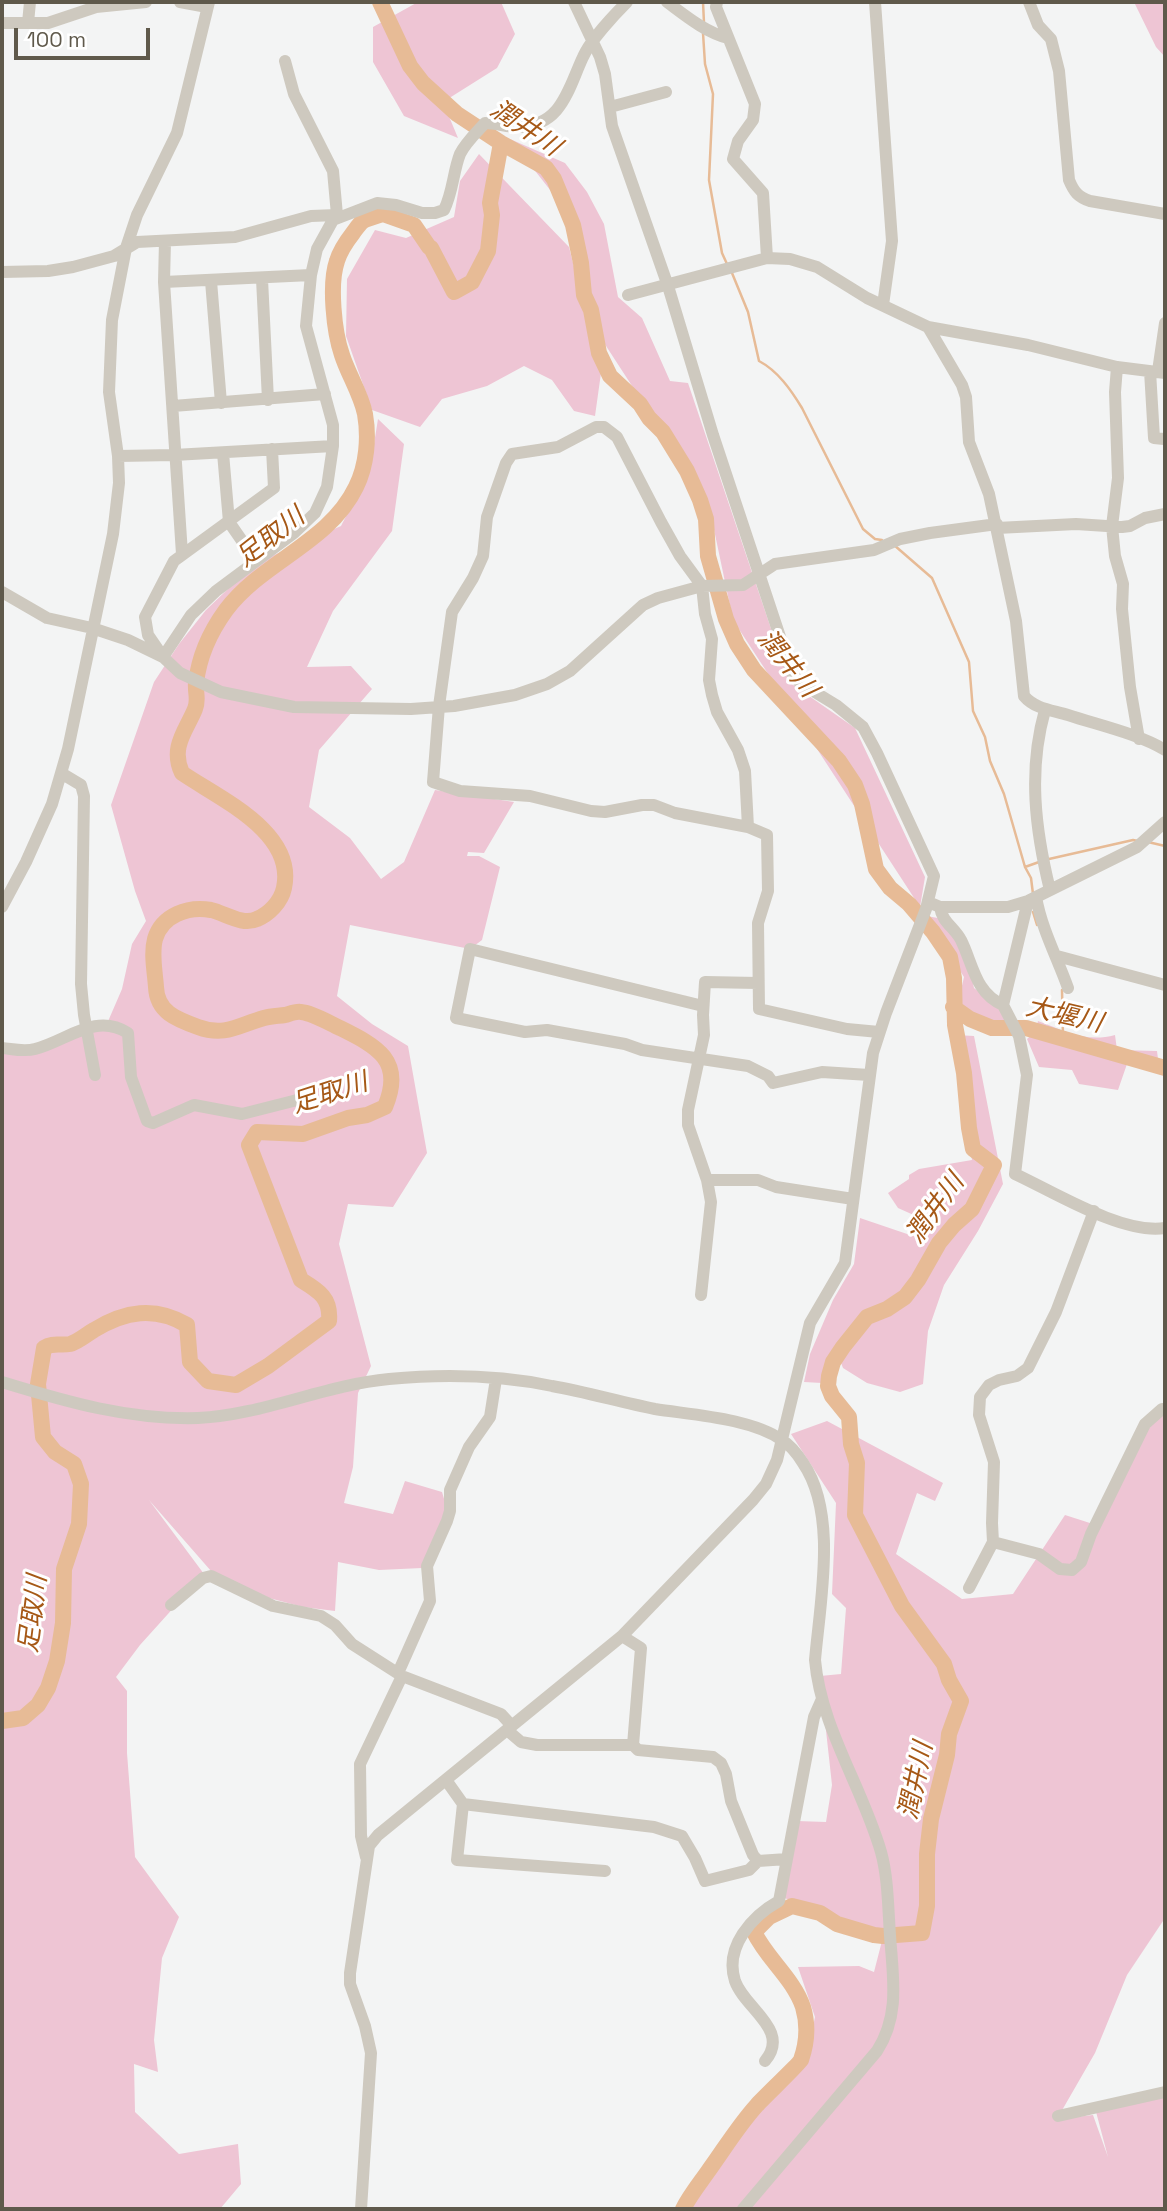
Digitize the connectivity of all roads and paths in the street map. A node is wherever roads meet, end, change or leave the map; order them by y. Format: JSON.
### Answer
{"nodes":[{"id":1,"x":30,"y":2,"type":"edge"},
{"id":2,"x":146,"y":2,"type":"edge"},
{"id":3,"x":180,"y":2,"type":"edge"},
{"id":4,"x":574,"y":2,"type":"edge"},
{"id":5,"x":627,"y":2,"type":"edge"},
{"id":6,"x":667,"y":2,"type":"edge"},
{"id":7,"x":717,"y":2,"type":"edge"},
{"id":8,"x":875,"y":2,"type":"edge"},
{"id":9,"x":1029,"y":2,"type":"edge"},
{"id":10,"x":208,"y":4,"type":"edge"},
{"id":11,"x":2,"y":23,"type":"edge"},
{"id":12,"x":28,"y":23,"type":"junction"},
{"id":13,"x":728,"y":38,"type":"junction"},
{"id":14,"x":592,"y":44,"type":"junction"},
{"id":15,"x":285,"y":61,"type":"dead end"},
{"id":16,"x":666,"y":92,"type":"dead end"},
{"id":17,"x":610,"y":107,"type":"junction"},
{"id":18,"x":1165,"y":214,"type":"edge"},
{"id":19,"x":335,"y":218,"type":"junction"},
{"id":20,"x":165,"y":241,"type":"junction"},
{"id":21,"x":126,"y":248,"type":"junction"},
{"id":22,"x":767,"y":258,"type":"junction"},
{"id":23,"x":2,"y":272,"type":"edge"},
{"id":24,"x":311,"y":275,"type":"junction"},
{"id":25,"x":262,"y":279,"type":"junction"},
{"id":26,"x":211,"y":281,"type":"junction"},
{"id":27,"x":164,"y":282,"type":"junction"},
{"id":28,"x":668,"y":285,"type":"junction"},
{"id":29,"x":628,"y":295,"type":"dead end"},
{"id":30,"x":883,"y":305,"type":"junction"},
{"id":31,"x":1165,"y":323,"type":"edge"},
{"id":32,"x":928,"y":327,"type":"junction"},
{"id":33,"x":1117,"y":367,"type":"junction"},
{"id":34,"x":1158,"y":372,"type":"edge"},
{"id":35,"x":325,"y":394,"type":"junction"},
{"id":36,"x":268,"y":400,"type":"junction"},
{"id":37,"x":221,"y":403,"type":"junction"},
{"id":38,"x":173,"y":406,"type":"junction"},
{"id":39,"x":1164,"y":439,"type":"edge"},
{"id":40,"x":333,"y":446,"type":"junction"},
{"id":41,"x":272,"y":449,"type":"junction"},
{"id":42,"x":223,"y":453,"type":"junction"},
{"id":43,"x":174,"y":455,"type":"junction"},
{"id":44,"x":118,"y":456,"type":"junction"},
{"id":45,"x":1165,"y":514,"type":"edge"},
{"id":46,"x":229,"y":522,"type":"junction"},
{"id":47,"x":997,"y":526,"type":"junction"},
{"id":48,"x":1112,"y":526,"type":"junction"},
{"id":49,"x":182,"y":554,"type":"junction"},
{"id":50,"x":256,"y":561,"type":"junction"},
{"id":51,"x":760,"y":572,"type":"junction"},
{"id":52,"x":704,"y":586,"type":"junction"},
{"id":53,"x":2,"y":592,"type":"edge"},
{"id":54,"x":92,"y":628,"type":"junction"},
{"id":55,"x":163,"y":657,"type":"junction"},
{"id":56,"x":439,"y":706,"type":"junction"},
{"id":57,"x":1045,"y":710,"type":"junction"},
{"id":58,"x":1139,"y":739,"type":"junction"},
{"id":59,"x":1165,"y":750,"type":"edge"},
{"id":60,"x":61,"y":773,"type":"junction"},
{"id":61,"x":1165,"y":822,"type":"edge"},
{"id":62,"x":748,"y":827,"type":"junction"},
{"id":63,"x":1050,"y":890,"type":"junction"},
{"id":64,"x":1032,"y":899,"type":"junction"},
{"id":65,"x":2,"y":906,"type":"edge"},
{"id":66,"x":931,"y":906,"type":"junction"},
{"id":67,"x":1057,"y":956,"type":"junction"},
{"id":68,"x":758,"y":984,"type":"junction"},
{"id":69,"x":1165,"y":985,"type":"edge"},
{"id":70,"x":1068,"y":988,"type":"dead end"},
{"id":71,"x":703,"y":1006,"type":"junction"},
{"id":72,"x":1006,"y":1009,"type":"junction"},
{"id":73,"x":86,"y":1027,"type":"junction"},
{"id":74,"x":879,"y":1032,"type":"junction"},
{"id":75,"x":2,"y":1048,"type":"edge"},
{"id":76,"x":700,"y":1060,"type":"junction"},
{"id":77,"x":95,"y":1075,"type":"dead end"},
{"id":78,"x":869,"y":1075,"type":"junction"},
{"id":79,"x":305,"y":1098,"type":"dead end"},
{"id":80,"x":707,"y":1180,"type":"junction"},
{"id":81,"x":853,"y":1199,"type":"junction"},
{"id":82,"x":1094,"y":1211,"type":"junction"},
{"id":83,"x":1165,"y":1228,"type":"edge"},
{"id":84,"x":701,"y":1295,"type":"dead end"},
{"id":85,"x":496,"y":1379,"type":"junction"},
{"id":86,"x":2,"y":1382,"type":"edge"},
{"id":87,"x":1165,"y":1409,"type":"edge"},
{"id":88,"x":782,"y":1440,"type":"junction"},
{"id":89,"x":993,"y":1542,"type":"junction"},
{"id":90,"x":969,"y":1588,"type":"dead end"},
{"id":91,"x":171,"y":1605,"type":"dead end"},
{"id":92,"x":622,"y":1636,"type":"junction"},
{"id":93,"x":400,"y":1675,"type":"junction"},
{"id":94,"x":822,"y":1698,"type":"junction"},
{"id":95,"x":509,"y":1728,"type":"junction"},
{"id":96,"x":633,"y":1745,"type":"junction"},
{"id":97,"x":446,"y":1780,"type":"junction"},
{"id":98,"x":463,"y":1804,"type":"junction"},
{"id":99,"x":366,"y":1857,"type":"junction"},
{"id":100,"x":787,"y":1859,"type":"junction"},
{"id":101,"x":758,"y":1861,"type":"junction"},
{"id":102,"x":605,"y":1871,"type":"dead end"},
{"id":103,"x":765,"y":2061,"type":"dead end"},
{"id":104,"x":1165,"y":2092,"type":"edge"},
{"id":105,"x":1058,"y":2116,"type":"dead end"},
{"id":106,"x":360,"y":2209,"type":"edge"},
{"id":107,"x":743,"y":2209,"type":"edge"}],
"edges":[{"from":1,"to":12,"type":"street"},
{"from":2,"to":12,"type":"street"},
{"from":3,"to":10,"type":"street"},
{"from":4,"to":14,"type":"street"},
{"from":5,"to":14,"type":"street"},
{"from":6,"to":13,"type":"street"},
{"from":7,"to":13,"type":"street"},
{"from":8,"to":30,"type":"street"},
{"from":9,"to":18,"type":"street"},
{"from":10,"to":21,"type":"street"},
{"from":11,"to":12,"type":"street"},
{"from":13,"to":22,"type":"street"},
{"from":14,"to":17,"type":"street"},
{"from":14,"to":19,"type":"street"},
{"from":15,"to":19,"type":"street"},
{"from":16,"to":17,"type":"street"},
{"from":17,"to":28,"type":"street"},
{"from":19,"to":20,"type":"street"},
{"from":19,"to":24,"type":"street"},
{"from":20,"to":21,"type":"street"},
{"from":20,"to":27,"type":"street"},
{"from":21,"to":23,"type":"street"},
{"from":21,"to":44,"type":"street"},
{"from":22,"to":28,"type":"street"},
{"from":22,"to":30,"type":"street"},
{"from":24,"to":25,"type":"street"},
{"from":24,"to":35,"type":"street"},
{"from":25,"to":26,"type":"street"},
{"from":25,"to":36,"type":"street"},
{"from":26,"to":27,"type":"street"},
{"from":26,"to":37,"type":"street"},
{"from":27,"to":38,"type":"street"},
{"from":28,"to":29,"type":"street"},
{"from":28,"to":51,"type":"street"},
{"from":30,"to":32,"type":"street"},
{"from":31,"to":34,"type":"street"},
{"from":32,"to":33,"type":"street"},
{"from":32,"to":47,"type":"street"},
{"from":33,"to":34,"type":"street"},
{"from":33,"to":48,"type":"street"},
{"from":34,"to":39,"type":"street"},
{"from":35,"to":36,"type":"street"},
{"from":35,"to":40,"type":"street"},
{"from":36,"to":37,"type":"street"},
{"from":37,"to":38,"type":"street"},
{"from":38,"to":43,"type":"street"},
{"from":40,"to":41,"type":"street"},
{"from":40,"to":50,"type":"street"},
{"from":41,"to":42,"type":"street"},
{"from":41,"to":46,"type":"street"},
{"from":42,"to":43,"type":"street"},
{"from":42,"to":46,"type":"street"},
{"from":43,"to":44,"type":"street"},
{"from":43,"to":49,"type":"street"},
{"from":44,"to":54,"type":"street"},
{"from":45,"to":48,"type":"street"},
{"from":46,"to":49,"type":"street"},
{"from":46,"to":50,"type":"street"},
{"from":47,"to":48,"type":"street"},
{"from":47,"to":51,"type":"street"},
{"from":47,"to":57,"type":"street"},
{"from":48,"to":58,"type":"street"},
{"from":49,"to":55,"type":"street"},
{"from":50,"to":55,"type":"street"},
{"from":51,"to":52,"type":"street"},
{"from":51,"to":66,"type":"street"},
{"from":52,"to":56,"type":"street"},
{"from":52,"to":56,"type":"street"},
{"from":52,"to":62,"type":"street"},
{"from":53,"to":54,"type":"street"},
{"from":54,"to":55,"type":"street"},
{"from":54,"to":60,"type":"street"},
{"from":55,"to":56,"type":"street"},
{"from":56,"to":62,"type":"street"},
{"from":57,"to":58,"type":"street"},
{"from":57,"to":63,"type":"street"},
{"from":58,"to":59,"type":"street"},
{"from":60,"to":65,"type":"street"},
{"from":60,"to":73,"type":"street"},
{"from":61,"to":63,"type":"street"},
{"from":62,"to":68,"type":"street"},
{"from":63,"to":64,"type":"street"},
{"from":64,"to":66,"type":"street"},
{"from":64,"to":67,"type":"street"},
{"from":64,"to":72,"type":"street"},
{"from":66,"to":72,"type":"street"},
{"from":66,"to":74,"type":"street"},
{"from":67,"to":69,"type":"street"},
{"from":67,"to":70,"type":"street"},
{"from":68,"to":71,"type":"street"},
{"from":68,"to":74,"type":"street"},
{"from":71,"to":76,"type":"street"},
{"from":71,"to":76,"type":"street"},
{"from":72,"to":82,"type":"street"},
{"from":73,"to":75,"type":"street"},
{"from":73,"to":77,"type":"street"},
{"from":73,"to":79,"type":"street"},
{"from":74,"to":78,"type":"street"},
{"from":76,"to":78,"type":"street"},
{"from":76,"to":80,"type":"street"},
{"from":78,"to":81,"type":"street"},
{"from":80,"to":81,"type":"street"},
{"from":80,"to":84,"type":"street"},
{"from":81,"to":88,"type":"street"},
{"from":82,"to":83,"type":"street"},
{"from":82,"to":89,"type":"street"},
{"from":85,"to":86,"type":"street"},
{"from":85,"to":88,"type":"street"},
{"from":85,"to":93,"type":"street"},
{"from":87,"to":89,"type":"street"},
{"from":88,"to":92,"type":"street"},
{"from":88,"to":94,"type":"street"},
{"from":89,"to":90,"type":"street"},
{"from":91,"to":93,"type":"street"},
{"from":92,"to":95,"type":"street"},
{"from":92,"to":96,"type":"street"},
{"from":93,"to":95,"type":"street"},
{"from":93,"to":99,"type":"street"},
{"from":94,"to":100,"type":"street"},
{"from":94,"to":107,"type":"street"},
{"from":95,"to":96,"type":"street"},
{"from":95,"to":97,"type":"street"},
{"from":96,"to":101,"type":"street"},
{"from":97,"to":98,"type":"street"},
{"from":97,"to":99,"type":"street"},
{"from":98,"to":101,"type":"street"},
{"from":98,"to":102,"type":"street"},
{"from":99,"to":106,"type":"street"},
{"from":100,"to":101,"type":"street"},
{"from":100,"to":103,"type":"street"},
{"from":104,"to":105,"type":"street"}]}
